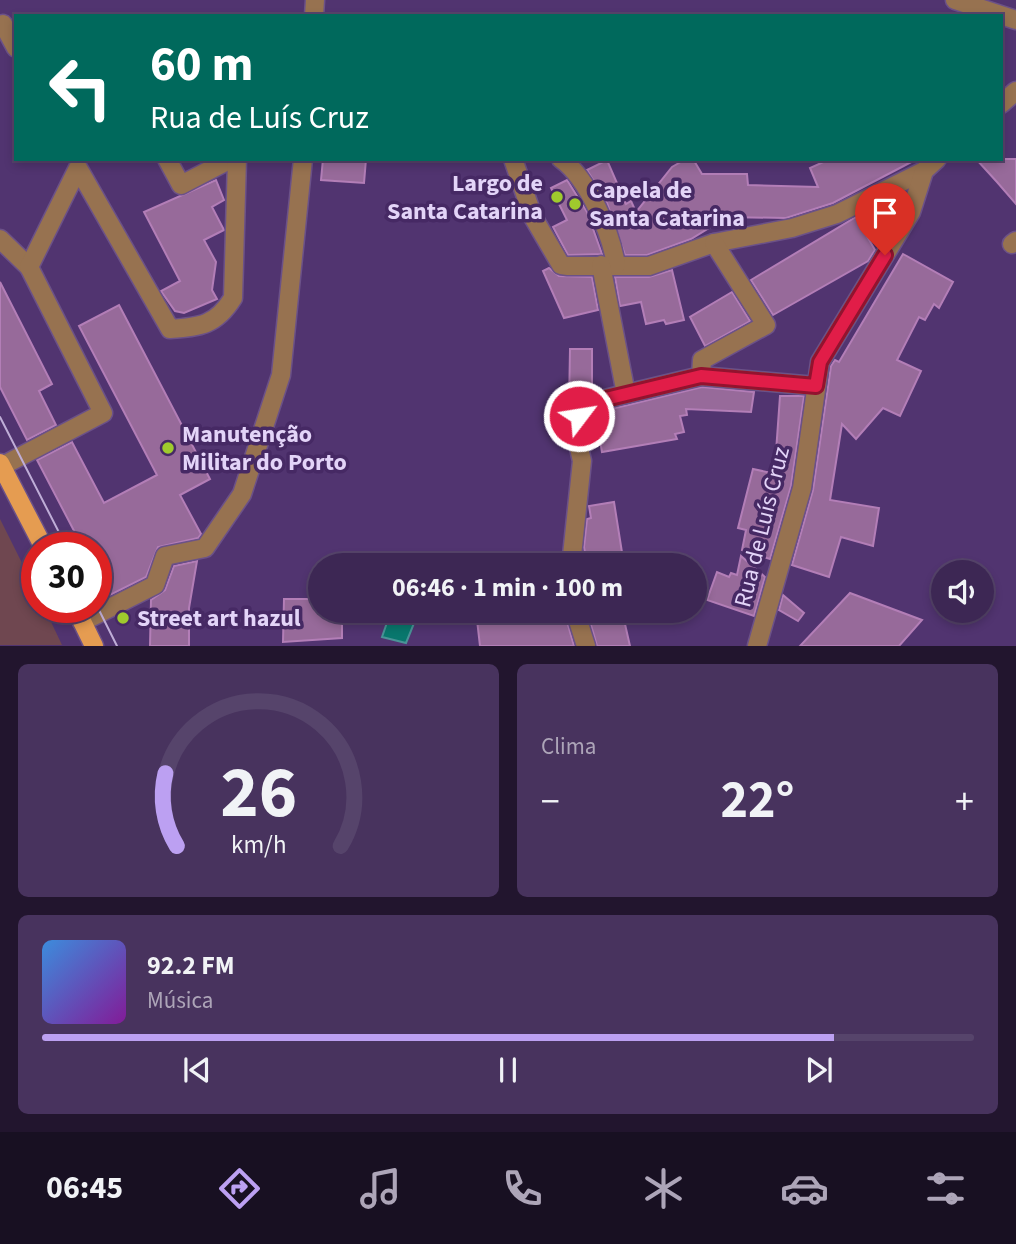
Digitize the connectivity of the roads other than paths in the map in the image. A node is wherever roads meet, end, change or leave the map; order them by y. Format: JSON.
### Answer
{"nodes":[{"id":1,"x":954,"y":0,"type":"edge"},
{"id":2,"x":997,"y":14,"type":"edge"},
{"id":3,"x":0,"y":26,"type":"edge"},
{"id":4,"x":14,"y":44,"type":"edge"},
{"id":5,"x":168,"y":161,"type":"edge"},
{"id":6,"x":227,"y":161,"type":"edge"},
{"id":7,"x":237,"y":161,"type":"edge"},
{"id":8,"x":303,"y":161,"type":"edge"},
{"id":9,"x":514,"y":161,"type":"edge"},
{"id":10,"x":76,"y":164,"type":"edge"},
{"id":11,"x":568,"y":164,"type":"edge"},
{"id":12,"x":930,"y":165,"type":"edge"},
{"id":13,"x":0,"y":239,"type":"edge"},
{"id":14,"x":714,"y":243,"type":"junction"},
{"id":15,"x":608,"y":265,"type":"junction"},
{"id":16,"x":29,"y":267,"type":"junction"},
{"id":17,"x":701,"y":376,"type":"junction"},
{"id":18,"x":816,"y":386,"type":"junction"},
{"id":19,"x":626,"y":394,"type":"junction"},
{"id":20,"x":1,"y":464,"type":"edge"},
{"id":21,"x":36,"y":532,"type":"edge"},
{"id":22,"x":572,"y":553,"type":"edge"},
{"id":23,"x":112,"y":602,"type":"edge"},
{"id":24,"x":83,"y":623,"type":"edge"},
{"id":25,"x":579,"y":623,"type":"edge"},
{"id":26,"x":94,"y":646,"type":"edge"},
{"id":27,"x":586,"y":646,"type":"edge"},
{"id":28,"x":757,"y":646,"type":"edge"}],
"edges":[{"from":1,"to":2,"type":"street"},
{"from":3,"to":4,"type":"street"},
{"from":5,"to":6,"type":"street"},
{"from":7,"to":10,"type":"street"},
{"from":8,"to":23,"type":"street"},
{"from":9,"to":15,"type":"street"},
{"from":10,"to":16,"type":"street"},
{"from":11,"to":15,"type":"street"},
{"from":12,"to":14,"type":"street"},
{"from":12,"to":18,"type":"street","name":"Rua de Luís Cruz"},
{"from":13,"to":16,"type":"street"},
{"from":14,"to":15,"type":"street"},
{"from":14,"to":17,"type":"street"},
{"from":15,"to":19,"type":"street"},
{"from":16,"to":20,"type":"street"},
{"from":17,"to":18,"type":"street"},
{"from":17,"to":19,"type":"street"},
{"from":18,"to":28,"type":"street","name":"Rua de Luís Cruz"},
{"from":19,"to":22,"type":"street"},
{"from":20,"to":21,"type":"main road"},
{"from":24,"to":26,"type":"main road"},
{"from":25,"to":27,"type":"street"}]}
